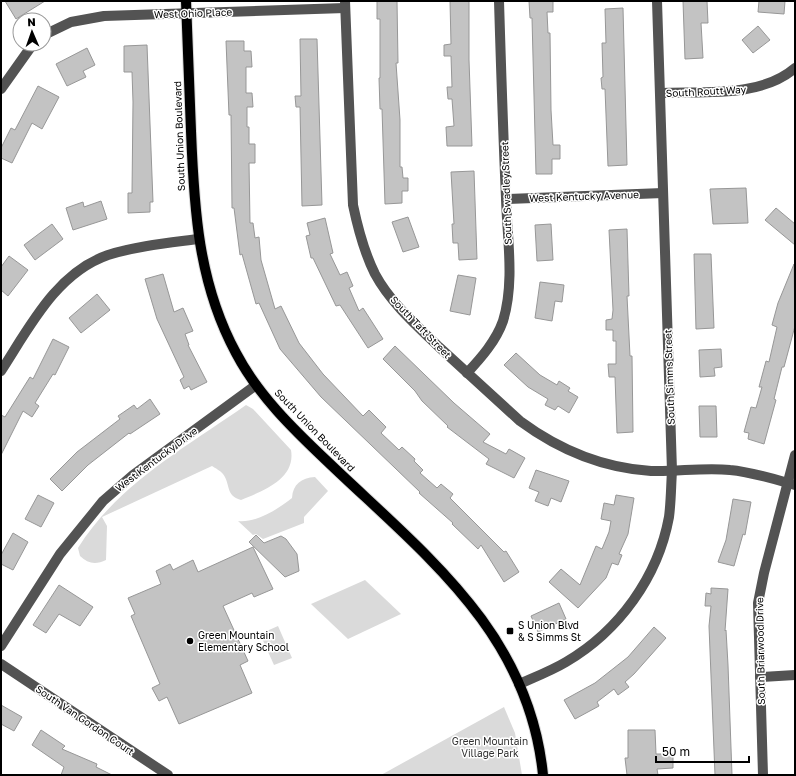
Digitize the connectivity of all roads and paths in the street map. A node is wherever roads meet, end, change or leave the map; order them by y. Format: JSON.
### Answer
{"nodes":[{"id":1,"x":186,"y":1,"type":"edge"},
{"id":2,"x":499,"y":1,"type":"edge"},
{"id":3,"x":657,"y":1,"type":"edge"},
{"id":4,"x":345,"y":5,"type":"edge"},
{"id":5,"x":187,"y":13,"type":"junction"},
{"id":6,"x":52,"y":31,"type":"edge"},
{"id":7,"x":27,"y":52,"type":"edge"},
{"id":8,"x":795,"y":68,"type":"edge"},
{"id":9,"x":1,"y":89,"type":"edge"},
{"id":10,"x":660,"y":92,"type":"junction"},
{"id":11,"x":663,"y":193,"type":"junction"},
{"id":12,"x":506,"y":199,"type":"junction"},
{"id":13,"x":198,"y":239,"type":"junction"},
{"id":14,"x":1,"y":371,"type":"edge"},
{"id":15,"x":467,"y":373,"type":"junction"},
{"id":16,"x":256,"y":385,"type":"junction"},
{"id":17,"x":795,"y":455,"type":"edge"},
{"id":18,"x":672,"y":471,"type":"junction"},
{"id":19,"x":791,"y":484,"type":"edge"},
{"id":20,"x":1,"y":646,"type":"edge"},
{"id":21,"x":1,"y":664,"type":"edge"},
{"id":22,"x":795,"y":675,"type":"edge"},
{"id":23,"x":760,"y":677,"type":"junction"},
{"id":24,"x":519,"y":684,"type":"junction"},
{"id":25,"x":168,"y":775,"type":"edge"},
{"id":26,"x":543,"y":775,"type":"edge"},
{"id":27,"x":763,"y":775,"type":"edge"}],
"edges":[{"from":1,"to":5,"type":"main road","name":"South Union Boulevard"},
{"from":2,"to":12,"type":"street","name":"South Swadley Street"},
{"from":3,"to":10,"type":"street","name":"South Simms Street"},
{"from":4,"to":5,"type":"street","name":"West Ohio Place"},
{"from":4,"to":15,"type":"street","name":"South Taft Street"},
{"from":5,"to":6,"type":"street","name":"West Ohio Place"},
{"from":5,"to":13,"type":"main road","name":"South Union Boulevard"},
{"from":7,"to":9,"type":"street"},
{"from":8,"to":10,"type":"street","name":"South Routt Way"},
{"from":10,"to":11,"type":"street","name":"South Simms Street"},
{"from":11,"to":12,"type":"street","name":"West Kentucky Avenue"},
{"from":11,"to":18,"type":"street","name":"South Simms Street"},
{"from":12,"to":15,"type":"street","name":"South Swadley Street"},
{"from":13,"to":14,"type":"street"},
{"from":13,"to":16,"type":"main road","name":"South Union Boulevard"},
{"from":15,"to":18,"type":"street","name":"South Taft Street"},
{"from":16,"to":20,"type":"street","name":"West Kentucky Drive"},
{"from":16,"to":24,"type":"main road","name":"South Union Boulevard"},
{"from":17,"to":19,"type":"street","name":"South Briarwood Drive"},
{"from":18,"to":19,"type":"street"},
{"from":18,"to":24,"type":"street","name":"South Simms Street"},
{"from":19,"to":23,"type":"street","name":"South Briarwood Drive"},
{"from":21,"to":25,"type":"street","name":"South Van Gordon Court"},
{"from":22,"to":23,"type":"street"},
{"from":23,"to":27,"type":"street","name":"South Briarwood Drive"},
{"from":24,"to":26,"type":"main road","name":"South Union Boulevard"}]}
